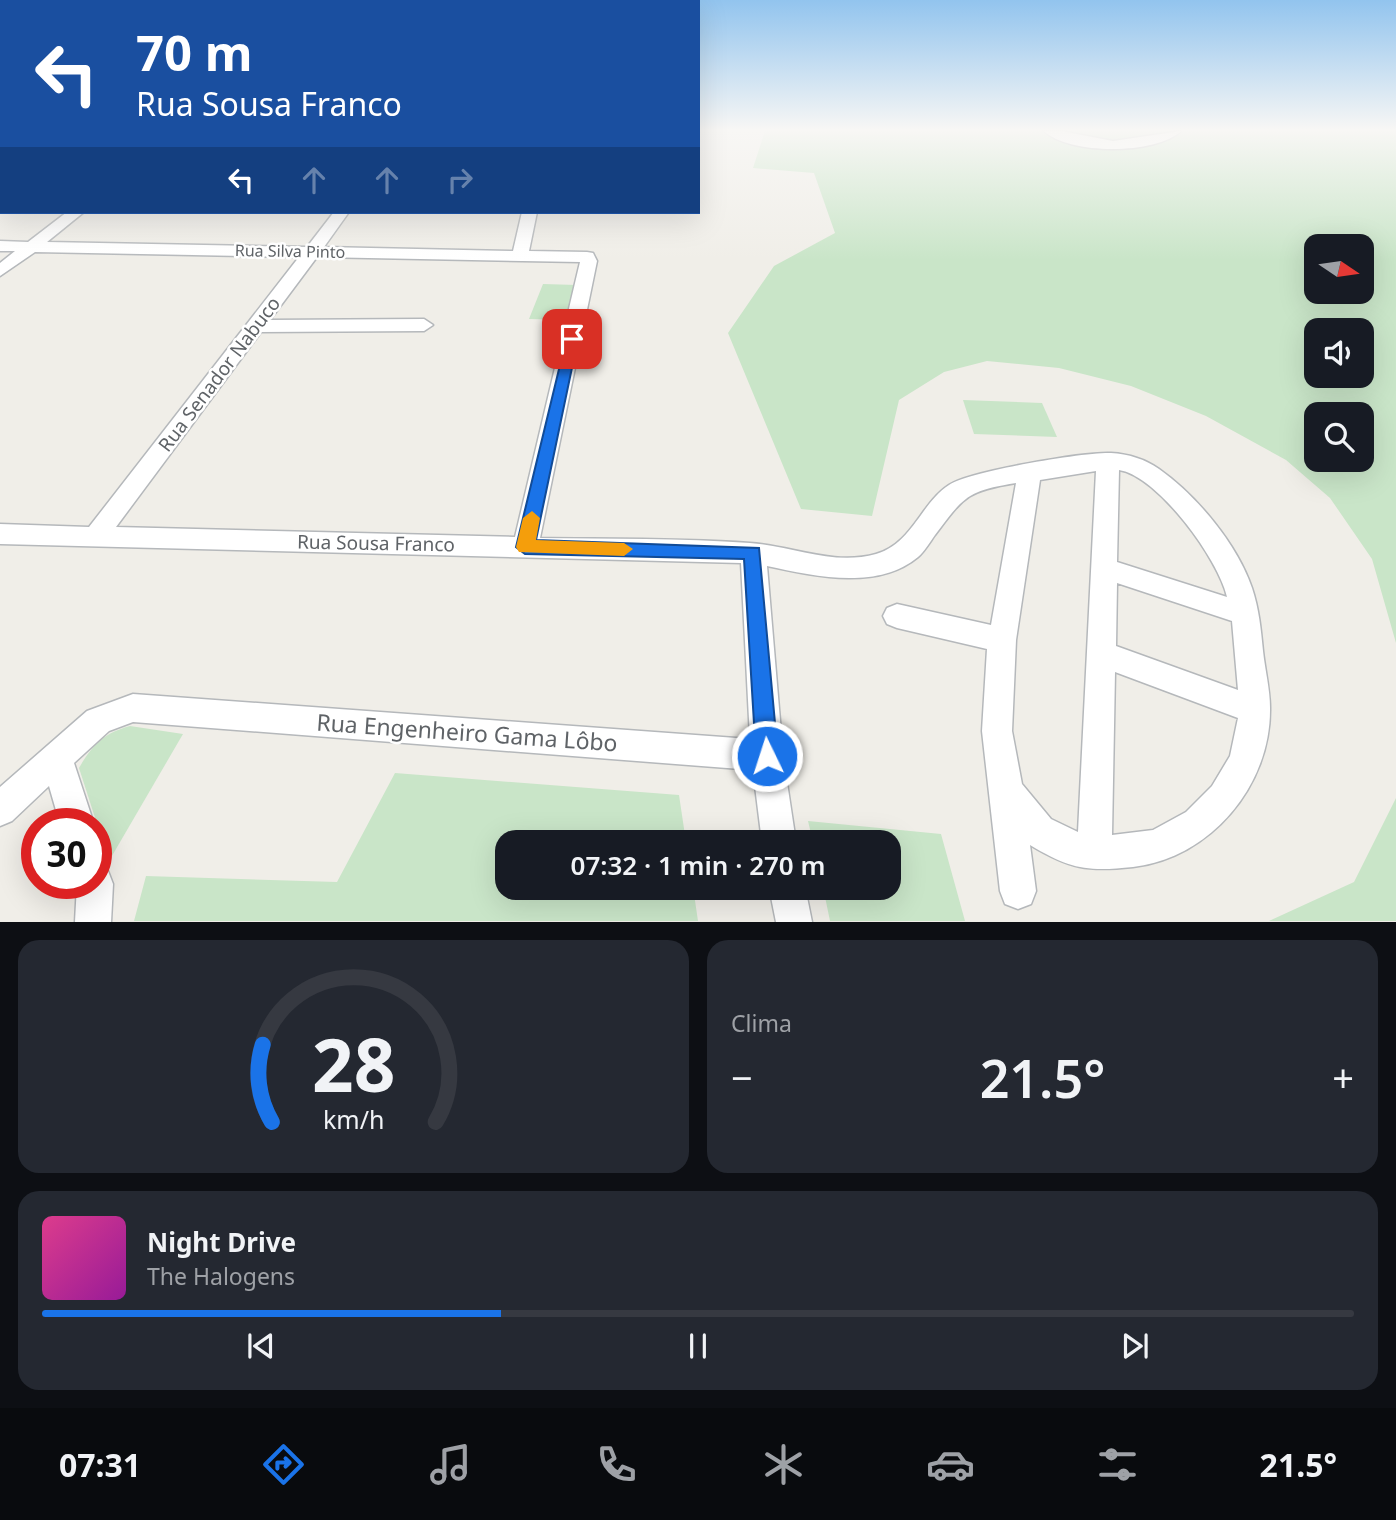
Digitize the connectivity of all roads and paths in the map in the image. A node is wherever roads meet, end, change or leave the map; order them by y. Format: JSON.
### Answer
{"nodes":[{"id":1,"x":73,"y":214,"type":"edge"},
{"id":2,"x":340,"y":214,"type":"edge"},
{"id":3,"x":530,"y":214,"type":"edge"},
{"id":4,"x":0,"y":246,"type":"edge"},
{"id":5,"x":31,"y":246,"type":"junction"},
{"id":6,"x":311,"y":251,"type":"junction"},
{"id":7,"x":520,"y":254,"type":"junction"},
{"id":8,"x":0,"y":271,"type":"edge"},
{"id":9,"x":424,"y":325,"type":"dead end"},
{"id":10,"x":255,"y":326,"type":"junction"},
{"id":11,"x":1108,"y":461,"type":"junction"},
{"id":12,"x":1029,"y":475,"type":"junction"},
{"id":13,"x":0,"y":534,"type":"edge"},
{"id":14,"x":96,"y":536,"type":"junction"},
{"id":15,"x":525,"y":547,"type":"junction"},
{"id":16,"x":753,"y":553,"type":"junction"},
{"id":17,"x":1106,"y":569,"type":"junction"},
{"id":18,"x":1245,"y":614,"type":"junction"},
{"id":19,"x":897,"y":616,"type":"dead end"},
{"id":20,"x":1002,"y":640,"type":"junction"},
{"id":21,"x":1102,"y":654,"type":"junction"},
{"id":22,"x":1255,"y":710,"type":"junction"},
{"id":23,"x":767,"y":756,"type":"junction"},
{"id":24,"x":58,"y":760,"type":"junction"},
{"id":25,"x":1007,"y":791,"type":"junction"},
{"id":26,"x":72,"y":808,"type":"edge"},
{"id":27,"x":0,"y":809,"type":"edge"},
{"id":28,"x":777,"y":830,"type":"edge"},
{"id":29,"x":1094,"y":854,"type":"junction"},
{"id":30,"x":1018,"y":891,"type":"dead end"},
{"id":31,"x":94,"y":899,"type":"edge"},
{"id":32,"x":790,"y":900,"type":"edge"},
{"id":33,"x":93,"y":922,"type":"edge"},
{"id":34,"x":794,"y":922,"type":"edge"}],
"edges":[{"from":1,"to":5,"type":"street"},
{"from":2,"to":6,"type":"street","name":"Rua Senador Nabuco"},
{"from":3,"to":7,"type":"street"},
{"from":4,"to":5,"type":"street","name":"Rua Silva Pinto"},
{"from":5,"to":6,"type":"street","name":"Rua Silva Pinto"},
{"from":5,"to":8,"type":"street"},
{"from":6,"to":7,"type":"street","name":"Rua Silva Pinto"},
{"from":6,"to":10,"type":"street","name":"Rua Senador Nabuco"},
{"from":7,"to":15,"type":"street","name":"Rua Silva Pinto"},
{"from":9,"to":10,"type":"street"},
{"from":10,"to":14,"type":"street","name":"Rua Senador Nabuco"},
{"from":11,"to":12,"type":"street","name":"Rua Sousa Franco"},
{"from":11,"to":17,"type":"street"},
{"from":11,"to":18,"type":"street"},
{"from":12,"to":16,"type":"street","name":"Rua Sousa Franco"},
{"from":12,"to":20,"type":"street"},
{"from":13,"to":14,"type":"street","name":"Rua Sousa Franco"},
{"from":14,"to":15,"type":"street","name":"Rua Sousa Franco"},
{"from":15,"to":16,"type":"street","name":"Rua Sousa Franco"},
{"from":16,"to":23,"type":"street"},
{"from":17,"to":18,"type":"street"},
{"from":17,"to":21,"type":"street"},
{"from":18,"to":22,"type":"street"},
{"from":19,"to":20,"type":"street"},
{"from":20,"to":25,"type":"street"},
{"from":21,"to":22,"type":"street"},
{"from":21,"to":29,"type":"street"},
{"from":22,"to":29,"type":"street"},
{"from":23,"to":24,"type":"street","name":"Rua Engenheiro Gama Lôbo"},
{"from":23,"to":28,"type":"street"},
{"from":24,"to":26,"type":"street"},
{"from":24,"to":27,"type":"street","name":"Rua Engenheiro Gama Lôbo"},
{"from":25,"to":29,"type":"street"},
{"from":25,"to":30,"type":"street"},
{"from":31,"to":33,"type":"street"},
{"from":32,"to":34,"type":"street"}]}
